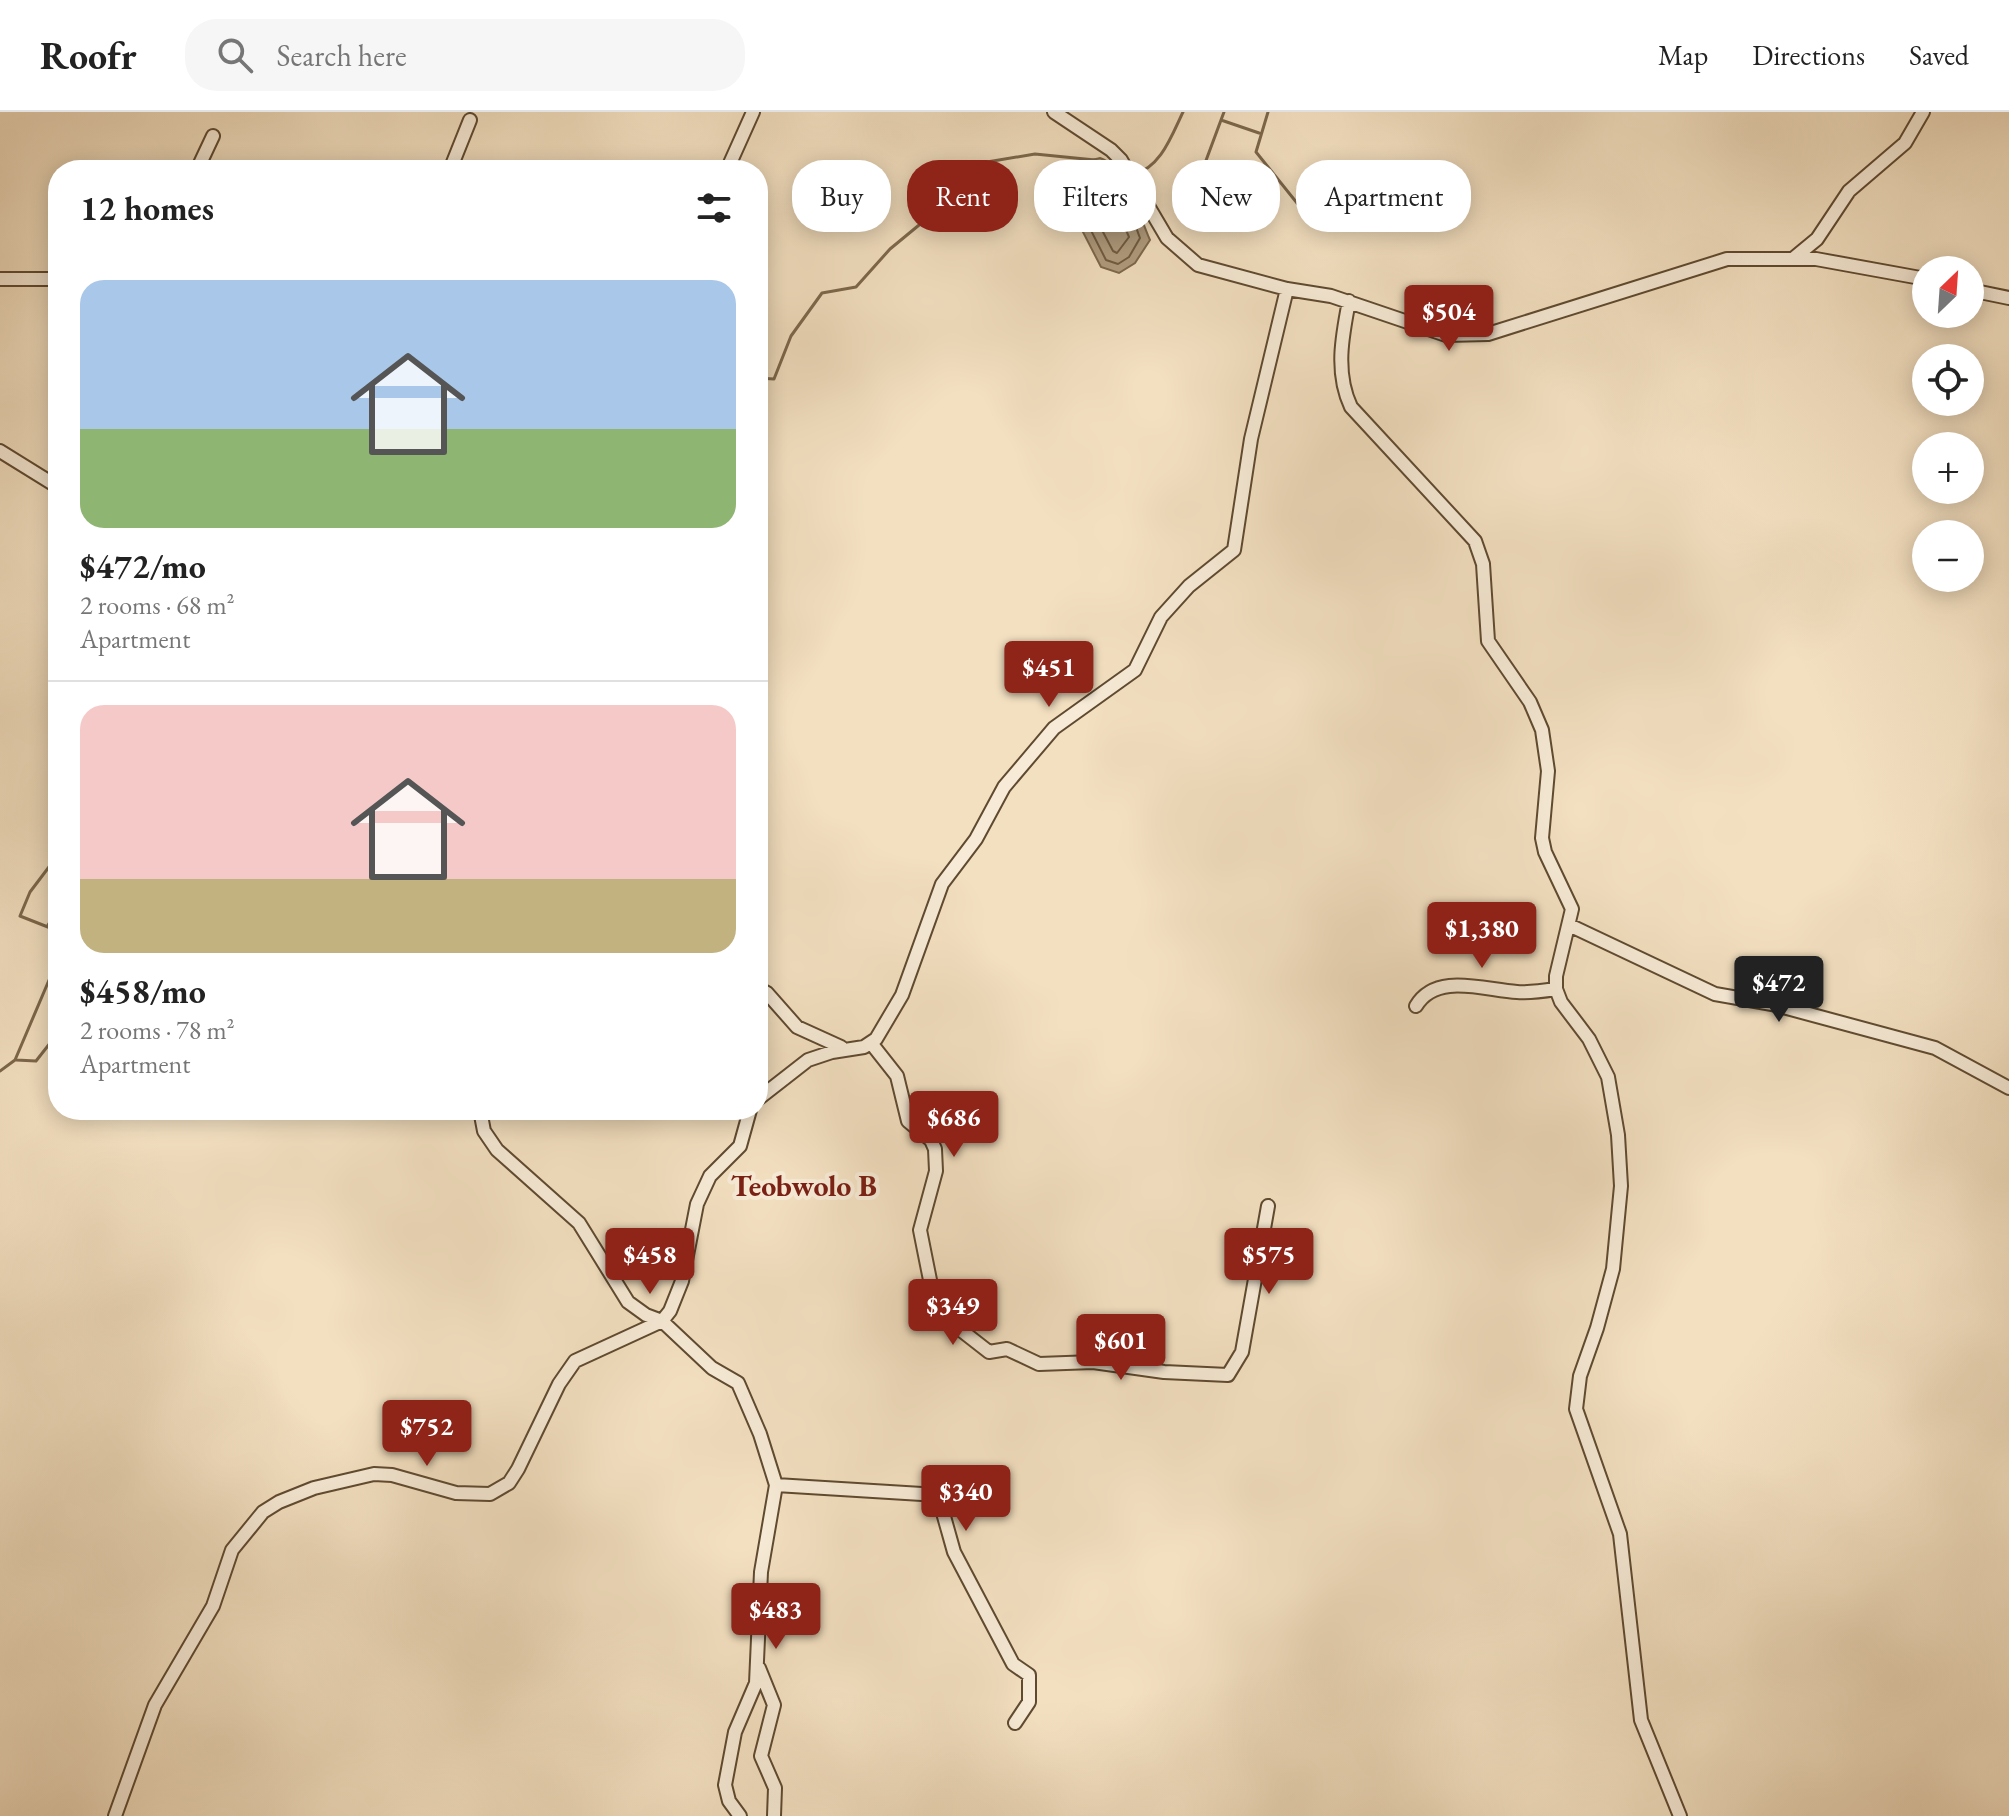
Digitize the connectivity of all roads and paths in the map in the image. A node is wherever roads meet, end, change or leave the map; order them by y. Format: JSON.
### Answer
{"nodes":[{"id":1,"x":753,"y":112,"type":"edge"},
{"id":2,"x":1054,"y":112,"type":"edge"},
{"id":3,"x":1923,"y":112,"type":"edge"},
{"id":4,"x":470,"y":120,"type":"dead end"},
{"id":5,"x":213,"y":136,"type":"dead end"},
{"id":6,"x":202,"y":160,"type":"edge"},
{"id":7,"x":454,"y":160,"type":"edge"},
{"id":8,"x":731,"y":160,"type":"edge"},
{"id":9,"x":1794,"y":258,"type":"junction"},
{"id":10,"x":1912,"y":276,"type":"edge"},
{"id":11,"x":0,"y":279,"type":"edge"},
{"id":12,"x":48,"y":279,"type":"edge"},
{"id":13,"x":1287,"y":289,"type":"junction"},
{"id":14,"x":1984,"y":293,"type":"edge"},
{"id":15,"x":2009,"y":298,"type":"edge"},
{"id":16,"x":1349,"y":301,"type":"junction"},
{"id":17,"x":0,"y":451,"type":"edge"},
{"id":18,"x":48,"y":481,"type":"edge"},
{"id":19,"x":1569,"y":925,"type":"junction"},
{"id":20,"x":1556,"y":989,"type":"junction"},
{"id":21,"x":768,"y":994,"type":"edge"},
{"id":22,"x":1416,"y":1006,"type":"dead end"},
{"id":23,"x":871,"y":1043,"type":"junction"},
{"id":24,"x":850,"y":1050,"type":"junction"},
{"id":25,"x":2009,"y":1088,"type":"edge"},
{"id":26,"x":768,"y":1091,"type":"edge"},
{"id":27,"x":482,"y":1120,"type":"edge"},
{"id":28,"x":747,"y":1120,"type":"edge"},
{"id":29,"x":1268,"y":1206,"type":"dead end"},
{"id":30,"x":662,"y":1321,"type":"junction"},
{"id":31,"x":776,"y":1485,"type":"junction"},
{"id":32,"x":758,"y":1666,"type":"junction"},
{"id":33,"x":1015,"y":1723,"type":"dead end"},
{"id":34,"x":115,"y":1816,"type":"edge"},
{"id":35,"x":740,"y":1816,"type":"edge"},
{"id":36,"x":774,"y":1816,"type":"edge"},
{"id":37,"x":1680,"y":1816,"type":"edge"}],
"edges":[{"from":1,"to":8,"type":"street"},
{"from":2,"to":13,"type":"street"},
{"from":3,"to":9,"type":"street"},
{"from":4,"to":7,"type":"street"},
{"from":5,"to":6,"type":"street"},
{"from":9,"to":10,"type":"street"},
{"from":9,"to":16,"type":"street"},
{"from":11,"to":12,"type":"street"},
{"from":13,"to":16,"type":"street"},
{"from":13,"to":23,"type":"street"},
{"from":14,"to":15,"type":"street"},
{"from":16,"to":19,"type":"street"},
{"from":17,"to":18,"type":"street"},
{"from":19,"to":20,"type":"street"},
{"from":19,"to":25,"type":"street"},
{"from":20,"to":22,"type":"street"},
{"from":20,"to":37,"type":"street"},
{"from":21,"to":24,"type":"street"},
{"from":23,"to":24,"type":"street"},
{"from":23,"to":29,"type":"street"},
{"from":24,"to":26,"type":"street"},
{"from":27,"to":30,"type":"street"},
{"from":28,"to":30,"type":"street"},
{"from":30,"to":31,"type":"street"},
{"from":30,"to":34,"type":"street"},
{"from":31,"to":32,"type":"street"},
{"from":31,"to":33,"type":"street"},
{"from":32,"to":35,"type":"street"},
{"from":32,"to":36,"type":"street"}]}
